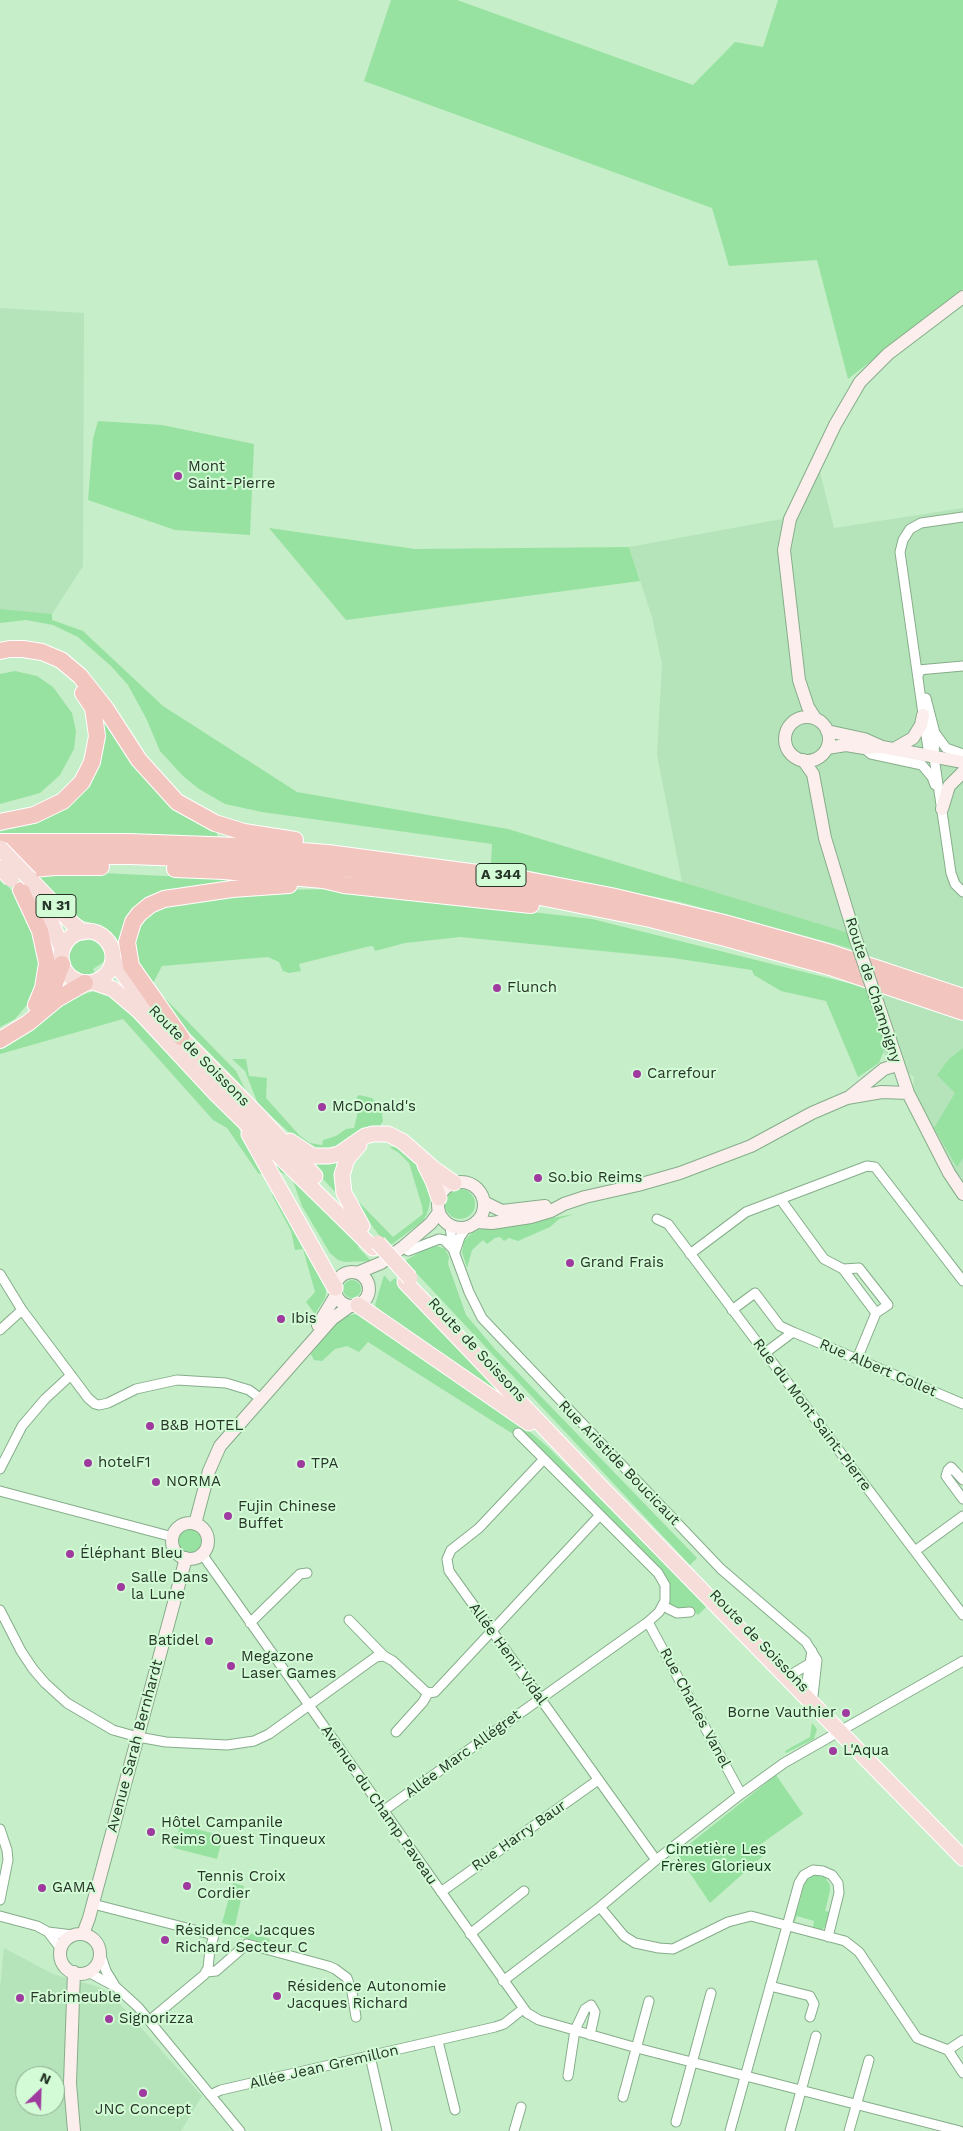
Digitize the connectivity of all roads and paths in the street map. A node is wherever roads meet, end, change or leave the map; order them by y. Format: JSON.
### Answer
{"nodes":[{"id":1,"x":963,"y":297,"type":"edge"},
{"id":2,"x":963,"y":517,"type":"edge"},
{"id":3,"x":0,"y":640,"type":"edge"},
{"id":4,"x":0,"y":651,"type":"edge"},
{"id":5,"x":0,"y":661,"type":"edge"},
{"id":6,"x":963,"y":666,"type":"edge"},
{"id":7,"x":918,"y":670,"type":"junction"},
{"id":8,"x":800,"y":680,"type":"junction"},
{"id":9,"x":88,"y":684,"type":"junction"},
{"id":10,"x":923,"y":715,"type":"junction"},
{"id":11,"x":815,"y":718,"type":"junction"},
{"id":12,"x":796,"y":719,"type":"junction"},
{"id":13,"x":827,"y":731,"type":"junction"},
{"id":14,"x":934,"y":733,"type":"junction"},
{"id":15,"x":827,"y":748,"type":"junction"},
{"id":16,"x":864,"y":748,"type":"junction"},
{"id":17,"x":888,"y":748,"type":"junction"},
{"id":18,"x":963,"y":754,"type":"edge"},
{"id":19,"x":934,"y":757,"type":"junction"},
{"id":20,"x":809,"y":759,"type":"junction"},
{"id":21,"x":963,"y":762,"type":"edge"},
{"id":22,"x":963,"y":772,"type":"edge"},
{"id":23,"x":942,"y":809,"type":"junction"},
{"id":24,"x":0,"y":822,"type":"edge"},
{"id":25,"x":0,"y":842,"type":"edge"},
{"id":26,"x":0,"y":848,"type":"edge"},
{"id":27,"x":328,"y":852,"type":"junction"},
{"id":28,"x":0,"y":856,"type":"edge"},
{"id":29,"x":0,"y":868,"type":"edge"},
{"id":30,"x":16,"y":880,"type":"edge"},
{"id":31,"x":344,"y":885,"type":"junction"},
{"id":32,"x":963,"y":892,"type":"edge"},
{"id":33,"x":650,"y":919,"type":"junction"},
{"id":34,"x":84,"y":932,"type":"junction"},
{"id":35,"x":62,"y":956,"type":"junction"},
{"id":36,"x":113,"y":960,"type":"junction"},
{"id":37,"x":89,"y":983,"type":"junction"},
{"id":38,"x":963,"y":997,"type":"edge"},
{"id":39,"x":36,"y":1005,"type":"junction"},
{"id":40,"x":963,"y":1012,"type":"edge"},
{"id":41,"x":0,"y":1032,"type":"edge"},
{"id":42,"x":181,"y":1037,"type":"junction"},
{"id":43,"x":0,"y":1040,"type":"edge"},
{"id":44,"x":897,"y":1065,"type":"junction"},
{"id":45,"x":908,"y":1093,"type":"junction"},
{"id":46,"x":216,"y":1094,"type":"junction"},
{"id":47,"x":847,"y":1098,"type":"junction"},
{"id":48,"x":260,"y":1117,"type":"junction"},
{"id":49,"x":380,"y":1134,"type":"junction"},
{"id":50,"x":422,"y":1159,"type":"junction"},
{"id":51,"x":454,"y":1183,"type":"junction"},
{"id":52,"x":963,"y":1194,"type":"edge"},
{"id":53,"x":781,"y":1200,"type":"junction"},
{"id":54,"x":484,"y":1202,"type":"junction"},
{"id":55,"x":564,"y":1204,"type":"junction"},
{"id":56,"x":439,"y":1205,"type":"junction"},
{"id":57,"x":657,"y":1219,"type":"dead end"},
{"id":58,"x":449,"y":1225,"type":"junction"},
{"id":59,"x":472,"y":1225,"type":"junction"},
{"id":60,"x":362,"y":1226,"type":"junction"},
{"id":61,"x":376,"y":1245,"type":"junction"},
{"id":62,"x":408,"y":1251,"type":"junction"},
{"id":63,"x":454,"y":1251,"type":"junction"},
{"id":64,"x":690,"y":1254,"type":"junction"},
{"id":65,"x":843,"y":1269,"type":"junction"},
{"id":66,"x":357,"y":1272,"type":"junction"},
{"id":67,"x":0,"y":1274,"type":"edge"},
{"id":68,"x":408,"y":1280,"type":"junction"},
{"id":69,"x":963,"y":1281,"type":"edge"},
{"id":70,"x":369,"y":1288,"type":"junction"},
{"id":71,"x":336,"y":1292,"type":"junction"},
{"id":72,"x":354,"y":1306,"type":"junction"},
{"id":73,"x":22,"y":1310,"type":"junction"},
{"id":74,"x":732,"y":1310,"type":"junction"},
{"id":75,"x":876,"y":1314,"type":"junction"},
{"id":76,"x":0,"y":1330,"type":"edge"},
{"id":77,"x":793,"y":1332,"type":"junction"},
{"id":78,"x":765,"y":1353,"type":"junction"},
{"id":79,"x":858,"y":1359,"type":"junction"},
{"id":80,"x":71,"y":1375,"type":"junction"},
{"id":81,"x":261,"y":1399,"type":"junction"},
{"id":82,"x":963,"y":1404,"type":"edge"},
{"id":83,"x":518,"y":1433,"type":"dead end"},
{"id":84,"x":544,"y":1459,"type":"junction"},
{"id":85,"x":0,"y":1469,"type":"edge"},
{"id":86,"x":963,"y":1480,"type":"edge"},
{"id":87,"x":603,"y":1489,"type":"junction"},
{"id":88,"x":0,"y":1491,"type":"edge"},
{"id":89,"x":963,"y":1499,"type":"edge"},
{"id":90,"x":600,"y":1515,"type":"junction"},
{"id":91,"x":963,"y":1516,"type":"edge"},
{"id":92,"x":195,"y":1524,"type":"junction"},
{"id":93,"x":173,"y":1537,"type":"junction"},
{"id":94,"x":914,"y":1551,"type":"junction"},
{"id":95,"x":202,"y":1554,"type":"junction"},
{"id":96,"x":186,"y":1558,"type":"junction"},
{"id":97,"x":307,"y":1573,"type":"dead end"},
{"id":98,"x":663,"y":1606,"type":"junction"},
{"id":99,"x":0,"y":1610,"type":"edge"},
{"id":100,"x":690,"y":1612,"type":"dead end"},
{"id":101,"x":963,"y":1615,"type":"edge"},
{"id":102,"x":349,"y":1620,"type":"dead end"},
{"id":103,"x":736,"y":1621,"type":"junction"},
{"id":104,"x":648,"y":1622,"type":"junction"},
{"id":105,"x":250,"y":1624,"type":"junction"},
{"id":106,"x":492,"y":1631,"type":"junction"},
{"id":107,"x":812,"y":1650,"type":"junction"},
{"id":108,"x":384,"y":1656,"type":"junction"},
{"id":109,"x":963,"y":1661,"type":"edge"},
{"id":110,"x":809,"y":1664,"type":"junction"},
{"id":111,"x":792,"y":1674,"type":"junction"},
{"id":112,"x":428,"y":1693,"type":"junction"},
{"id":113,"x":807,"y":1693,"type":"junction"},
{"id":114,"x":540,"y":1699,"type":"junction"},
{"id":115,"x":308,"y":1705,"type":"junction"},
{"id":116,"x":839,"y":1730,"type":"junction"},
{"id":117,"x":396,"y":1732,"type":"dead end"},
{"id":118,"x":138,"y":1737,"type":"junction"},
{"id":119,"x":598,"y":1780,"type":"junction"},
{"id":120,"x":741,"y":1794,"type":"junction"},
{"id":121,"x":383,"y":1811,"type":"junction"},
{"id":122,"x":0,"y":1829,"type":"edge"},
{"id":123,"x":963,"y":1858,"type":"edge"},
{"id":124,"x":656,"y":1860,"type":"junction"},
{"id":125,"x":524,"y":1891,"type":"dead end"},
{"id":126,"x":441,"y":1892,"type":"junction"},
{"id":127,"x":0,"y":1900,"type":"edge"},
{"id":128,"x":93,"y":1904,"type":"junction"},
{"id":129,"x":600,"y":1907,"type":"junction"},
{"id":130,"x":0,"y":1916,"type":"edge"},
{"id":131,"x":787,"y":1925,"type":"junction"},
{"id":132,"x":48,"y":1932,"type":"junction"},
{"id":133,"x":470,"y":1934,"type":"junction"},
{"id":134,"x":78,"y":1935,"type":"junction"},
{"id":135,"x":828,"y":1936,"type":"junction"},
{"id":136,"x":61,"y":1949,"type":"junction"},
{"id":137,"x":100,"y":1953,"type":"junction"},
{"id":138,"x":74,"y":1972,"type":"junction"},
{"id":139,"x":88,"y":1972,"type":"junction"},
{"id":140,"x":207,"y":1972,"type":"junction"},
{"id":141,"x":503,"y":1981,"type":"junction"},
{"id":142,"x":770,"y":1986,"type":"junction"},
{"id":143,"x":116,"y":1987,"type":"junction"},
{"id":144,"x":711,"y":1993,"type":"dead end"},
{"id":145,"x":649,"y":2001,"type":"dead end"},
{"id":146,"x":523,"y":2009,"type":"junction"},
{"id":147,"x":356,"y":2017,"type":"dead end"},
{"id":148,"x":810,"y":2017,"type":"dead end"},
{"id":149,"x":150,"y":2020,"type":"junction"},
{"id":150,"x":575,"y":2030,"type":"junction"},
{"id":151,"x":590,"y":2035,"type":"junction"},
{"id":152,"x":816,"y":2036,"type":"dead end"},
{"id":153,"x":963,"y":2040,"type":"edge"},
{"id":154,"x":438,"y":2041,"type":"junction"},
{"id":155,"x":636,"y":2048,"type":"junction"},
{"id":156,"x":948,"y":2050,"type":"junction"},
{"id":157,"x":370,"y":2056,"type":"junction"},
{"id":158,"x":869,"y":2060,"type":"dead end"},
{"id":159,"x":694,"y":2062,"type":"junction"},
{"id":160,"x":963,"y":2073,"type":"edge"},
{"id":161,"x":568,"y":2076,"type":"dead end"},
{"id":162,"x":747,"y":2076,"type":"junction"},
{"id":163,"x":801,"y":2090,"type":"junction"},
{"id":164,"x":210,"y":2095,"type":"junction"},
{"id":165,"x":623,"y":2097,"type":"dead end"},
{"id":166,"x":856,"y":2104,"type":"junction"},
{"id":167,"x":521,"y":2107,"type":"dead end"},
{"id":168,"x":455,"y":2110,"type":"dead end"},
{"id":169,"x":676,"y":2122,"type":"dead end"},
{"id":170,"x":74,"y":2131,"type":"edge"},
{"id":171,"x":240,"y":2131,"type":"edge"},
{"id":172,"x":387,"y":2131,"type":"edge"},
{"id":173,"x":514,"y":2131,"type":"edge"},
{"id":174,"x":730,"y":2131,"type":"edge"},
{"id":175,"x":790,"y":2131,"type":"edge"},
{"id":176,"x":849,"y":2131,"type":"edge"},
{"id":177,"x":960,"y":2131,"type":"edge"}],
"edges":[{"from":1,"to":8,"type":"street"},
{"from":2,"to":7,"type":"street"},
{"from":3,"to":9,"type":"highway"},
{"from":4,"to":9,"type":"highway"},
{"from":5,"to":24,"type":"highway"},
{"from":6,"to":7,"type":"street"},
{"from":7,"to":10,"type":"street"},
{"from":7,"to":14,"type":"street"},
{"from":8,"to":11,"type":"street"},
{"from":8,"to":12,"type":"street"},
{"from":9,"to":27,"type":"highway"},
{"from":10,"to":17,"type":"street"},
{"from":10,"to":19,"type":"street"},
{"from":11,"to":12,"type":"street"},
{"from":11,"to":13,"type":"street"},
{"from":12,"to":20,"type":"street"},
{"from":13,"to":15,"type":"street"},
{"from":13,"to":17,"type":"street"},
{"from":14,"to":18,"type":"street"},
{"from":14,"to":19,"type":"street"},
{"from":15,"to":16,"type":"street"},
{"from":15,"to":20,"type":"street"},
{"from":16,"to":17,"type":"street"},
{"from":16,"to":23,"type":"street"},
{"from":17,"to":19,"type":"street"},
{"from":19,"to":21,"type":"street"},
{"from":19,"to":23,"type":"street"},
{"from":20,"to":44,"type":"street","name":"Route de Champigny","bridge":true},
{"from":22,"to":23,"type":"street"},
{"from":23,"to":32,"type":"street"},
{"from":25,"to":27,"type":"highway","number":"A 344"},
{"from":26,"to":30,"type":"main road","number":"N 31","bridge":true},
{"from":27,"to":38,"type":"highway","number":"A 344"},
{"from":28,"to":33,"type":"highway","number":"A 344"},
{"from":29,"to":30,"type":"main road","number":"N 31","bridge":true},
{"from":30,"to":31,"type":"highway"},
{"from":30,"to":34,"type":"main road","number":"N 31"},
{"from":30,"to":35,"type":"main road","number":"N 31"},
{"from":30,"to":39,"type":"highway"},
{"from":31,"to":33,"type":"highway"},
{"from":31,"to":42,"type":"highway"},
{"from":33,"to":40,"type":"highway","number":"A 344"},
{"from":34,"to":35,"type":"main road"},
{"from":34,"to":36,"type":"main road"},
{"from":35,"to":37,"type":"main road"},
{"from":35,"to":39,"type":"highway"},
{"from":36,"to":37,"type":"main road"},
{"from":36,"to":42,"type":"main road","name":"Route de Soissons"},
{"from":37,"to":43,"type":"highway"},
{"from":37,"to":46,"type":"main road","name":"Route de Soissons"},
{"from":39,"to":41,"type":"highway"},
{"from":42,"to":48,"type":"main road","name":"Route de Soissons"},
{"from":44,"to":45,"type":"street","name":"Route de Champigny"},
{"from":44,"to":47,"type":"street"},
{"from":45,"to":47,"type":"street"},
{"from":45,"to":52,"type":"street","name":"Route de Champigny"},
{"from":46,"to":61,"type":"main road","name":"Route de Soissons"},
{"from":46,"to":71,"type":"main road"},
{"from":47,"to":55,"type":"street"},
{"from":48,"to":49,"type":"main road"},
{"from":48,"to":60,"type":"main road","name":"Route de Soissons"},
{"from":49,"to":50,"type":"main road"},
{"from":49,"to":60,"type":"main road"},
{"from":50,"to":51,"type":"main road"},
{"from":50,"to":56,"type":"main road"},
{"from":51,"to":54,"type":"street"},
{"from":51,"to":56,"type":"street"},
{"from":53,"to":64,"type":"street"},
{"from":53,"to":65,"type":"street"},
{"from":53,"to":69,"type":"street"},
{"from":54,"to":55,"type":"street"},
{"from":54,"to":59,"type":"street"},
{"from":55,"to":59,"type":"street"},
{"from":56,"to":58,"type":"street"},
{"from":56,"to":66,"type":"street"},
{"from":57,"to":64,"type":"street","name":"Rue du Mont Saint-Pierre"},
{"from":58,"to":59,"type":"street"},
{"from":58,"to":62,"type":"street"},
{"from":58,"to":63,"type":"street","name":"Rue Aristide Boucicaut"},
{"from":59,"to":63,"type":"street"},
{"from":60,"to":61,"type":"main road","name":"Route de Soissons"},
{"from":61,"to":68,"type":"main road","name":"Route de Soissons"},
{"from":62,"to":63,"type":"street"},
{"from":62,"to":70,"type":"street"},
{"from":63,"to":107,"type":"street","name":"Rue Aristide Boucicaut"},
{"from":64,"to":74,"type":"street","name":"Rue du Mont Saint-Pierre"},
{"from":65,"to":75,"type":"street"},
{"from":65,"to":75,"type":"street"},
{"from":66,"to":70,"type":"street"},
{"from":66,"to":71,"type":"street"},
{"from":67,"to":73,"type":"street"},
{"from":68,"to":87,"type":"main road","name":"Route de Soissons"},
{"from":68,"to":103,"type":"main road","name":"Route de Soissons"},
{"from":70,"to":72,"type":"street"},
{"from":71,"to":72,"type":"street"},
{"from":71,"to":81,"type":"street"},
{"from":72,"to":81,"type":"street"},
{"from":72,"to":87,"type":"main road"},
{"from":73,"to":76,"type":"street"},
{"from":73,"to":80,"type":"street"},
{"from":74,"to":77,"type":"street","name":"Rue Albert Collet"},
{"from":74,"to":78,"type":"street","name":"Rue du Mont Saint-Pierre"},
{"from":75,"to":79,"type":"street"},
{"from":77,"to":78,"type":"street"},
{"from":77,"to":79,"type":"street","name":"Rue Albert Collet"},
{"from":78,"to":94,"type":"street","name":"Rue du Mont Saint-Pierre"},
{"from":79,"to":82,"type":"street","name":"Rue Albert Collet"},
{"from":80,"to":81,"type":"street"},
{"from":80,"to":85,"type":"street"},
{"from":81,"to":92,"type":"street"},
{"from":83,"to":84,"type":"street"},
{"from":84,"to":90,"type":"street"},
{"from":84,"to":106,"type":"street","name":"Allée Henri Vidal"},
{"from":86,"to":89,"type":"street"},
{"from":87,"to":103,"type":"main road","name":"Route de Soissons"},
{"from":88,"to":93,"type":"street"},
{"from":90,"to":98,"type":"street"},
{"from":90,"to":106,"type":"street"},
{"from":91,"to":94,"type":"street"},
{"from":92,"to":93,"type":"street"},
{"from":92,"to":95,"type":"street"},
{"from":93,"to":96,"type":"street"},
{"from":94,"to":101,"type":"street","name":"Rue du Mont Saint-Pierre"},
{"from":95,"to":96,"type":"street"},
{"from":95,"to":105,"type":"street","name":"Avenue du Champ Paveau"},
{"from":96,"to":118,"type":"street","name":"Avenue Sarah Bernhardt"},
{"from":97,"to":105,"type":"street"},
{"from":98,"to":100,"type":"street"},
{"from":98,"to":104,"type":"street","name":"Allée Marc Allégret"},
{"from":99,"to":118,"type":"street"},
{"from":102,"to":108,"type":"street"},
{"from":103,"to":111,"type":"main road","name":"Route de Soissons"},
{"from":103,"to":113,"type":"main road","name":"Route de Soissons"},
{"from":104,"to":114,"type":"street","name":"Allée Marc Allégret"},
{"from":104,"to":120,"type":"street","name":"Rue Charles Vanel"},
{"from":105,"to":115,"type":"street","name":"Avenue du Champ Paveau"},
{"from":106,"to":112,"type":"street"},
{"from":106,"to":114,"type":"street","name":"Allée Henri Vidal"},
{"from":107,"to":110,"type":"street"},
{"from":107,"to":113,"type":"street"},
{"from":108,"to":112,"type":"street"},
{"from":108,"to":115,"type":"street"},
{"from":109,"to":116,"type":"street"},
{"from":110,"to":111,"type":"street"},
{"from":110,"to":113,"type":"street"},
{"from":111,"to":113,"type":"main road","name":"Route de Soissons"},
{"from":112,"to":117,"type":"street"},
{"from":113,"to":116,"type":"main road","name":"Route de Soissons"},
{"from":114,"to":119,"type":"street","name":"Allée Henri Vidal"},
{"from":114,"to":121,"type":"street","name":"Allée Marc Allégret"},
{"from":115,"to":118,"type":"street"},
{"from":115,"to":121,"type":"street","name":"Avenue du Champ Paveau"},
{"from":116,"to":120,"type":"street"},
{"from":116,"to":123,"type":"main road","name":"Route de Soissons"},
{"from":118,"to":128,"type":"street","name":"Avenue Sarah Bernhardt"},
{"from":119,"to":124,"type":"street","name":"Allée Henri Vidal"},
{"from":119,"to":126,"type":"street","name":"Rue Harry Baur"},
{"from":120,"to":124,"type":"street"},
{"from":121,"to":126,"type":"street","name":"Avenue du Champ Paveau"},
{"from":122,"to":127,"type":"street"},
{"from":124,"to":129,"type":"street"},
{"from":125,"to":133,"type":"street"},
{"from":126,"to":133,"type":"street","name":"Avenue du Champ Paveau"},
{"from":128,"to":134,"type":"street","name":"Avenue Sarah Bernhardt"},
{"from":128,"to":140,"type":"street"},
{"from":129,"to":131,"type":"street"},
{"from":129,"to":141,"type":"street"},
{"from":130,"to":132,"type":"street"},
{"from":131,"to":135,"type":"street"},
{"from":131,"to":135,"type":"street"},
{"from":131,"to":142,"type":"street"},
{"from":132,"to":134,"type":"street"},
{"from":132,"to":136,"type":"street"},
{"from":133,"to":141,"type":"street","name":"Avenue du Champ Paveau"},
{"from":134,"to":136,"type":"street","name":"Avenue Sarah Bernhardt"},
{"from":134,"to":137,"type":"street"},
{"from":135,"to":156,"type":"street"},
{"from":136,"to":138,"type":"street"},
{"from":137,"to":139,"type":"street"},
{"from":137,"to":143,"type":"street"},
{"from":138,"to":139,"type":"street"},
{"from":138,"to":170,"type":"street"},
{"from":139,"to":143,"type":"street"},
{"from":140,"to":147,"type":"street"},
{"from":140,"to":149,"type":"street"},
{"from":141,"to":146,"type":"street","name":"Avenue du Champ Paveau"},
{"from":142,"to":148,"type":"street"},
{"from":142,"to":162,"type":"street"},
{"from":143,"to":149,"type":"street"},
{"from":144,"to":159,"type":"street"},
{"from":145,"to":155,"type":"street"},
{"from":146,"to":150,"type":"street","name":"Avenue du Champ Paveau"},
{"from":146,"to":154,"type":"street","name":"Allée Jean Gremillon"},
{"from":149,"to":164,"type":"street"},
{"from":150,"to":151,"type":"street","name":"Avenue du Champ Paveau"},
{"from":150,"to":151,"type":"street"},
{"from":150,"to":161,"type":"street"},
{"from":151,"to":155,"type":"street","name":"Avenue du Champ Paveau"},
{"from":152,"to":163,"type":"street"},
{"from":153,"to":156,"type":"street"},
{"from":154,"to":157,"type":"street","name":"Allée Jean Gremillon"},
{"from":154,"to":168,"type":"street"},
{"from":155,"to":159,"type":"street","name":"Avenue du Champ Paveau"},
{"from":155,"to":165,"type":"street"},
{"from":156,"to":160,"type":"street"},
{"from":157,"to":164,"type":"street","name":"Allée Jean Gremillon"},
{"from":157,"to":172,"type":"street"},
{"from":158,"to":166,"type":"street"},
{"from":159,"to":162,"type":"street","name":"Avenue du Champ Paveau"},
{"from":159,"to":169,"type":"street"},
{"from":162,"to":163,"type":"street","name":"Avenue du Champ Paveau"},
{"from":162,"to":174,"type":"street"},
{"from":163,"to":166,"type":"street","name":"Avenue du Champ Paveau"},
{"from":163,"to":175,"type":"street"},
{"from":164,"to":171,"type":"street"},
{"from":166,"to":176,"type":"street"},
{"from":166,"to":177,"type":"street","name":"Avenue du Champ Paveau"},
{"from":167,"to":173,"type":"street"}]}
